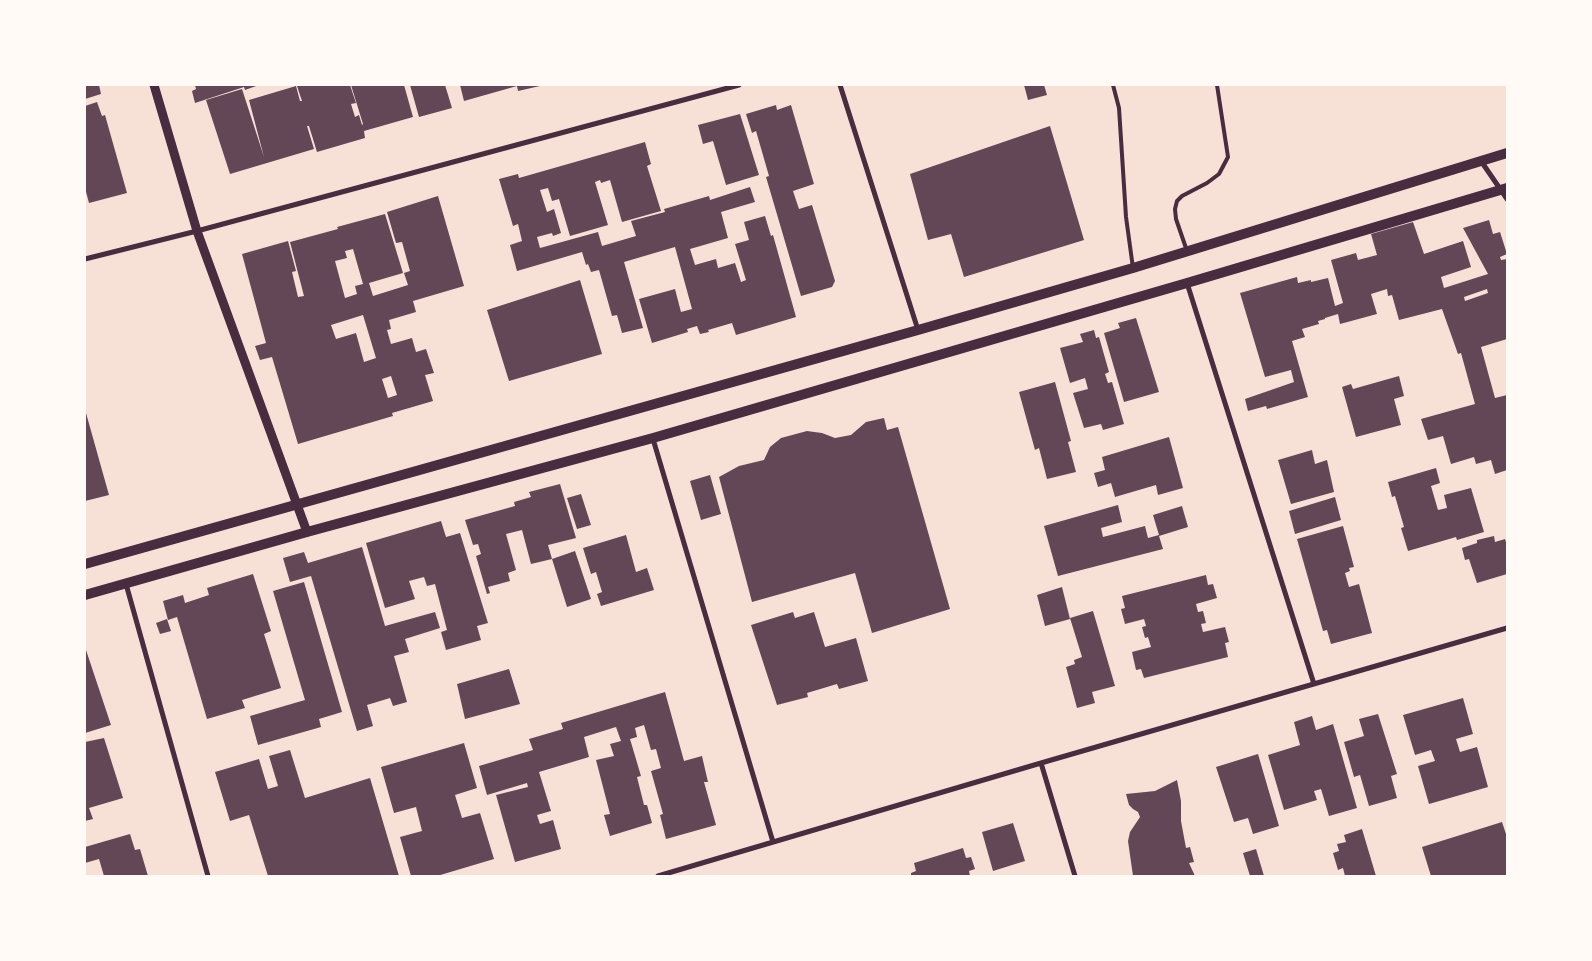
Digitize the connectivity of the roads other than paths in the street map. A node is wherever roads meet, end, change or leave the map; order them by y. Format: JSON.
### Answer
{"nodes":[{"id":1,"x":154,"y":85,"type":"edge"},
{"id":2,"x":739,"y":85,"type":"edge"},
{"id":3,"x":840,"y":85,"type":"edge"},
{"id":4,"x":1113,"y":85,"type":"edge"},
{"id":5,"x":1217,"y":85,"type":"edge"},
{"id":6,"x":1507,"y":153,"type":"edge"},
{"id":7,"x":1481,"y":161,"type":"junction"},
{"id":8,"x":1504,"y":189,"type":"edge"},
{"id":9,"x":1507,"y":199,"type":"edge"},
{"id":10,"x":197,"y":231,"type":"junction"},
{"id":11,"x":1187,"y":251,"type":"junction"},
{"id":12,"x":85,"y":259,"type":"edge"},
{"id":13,"x":1133,"y":268,"type":"junction"},
{"id":14,"x":1187,"y":283,"type":"junction"},
{"id":15,"x":918,"y":330,"type":"junction"},
{"id":16,"x":653,"y":438,"type":"junction"},
{"id":17,"x":296,"y":504,"type":"junction"},
{"id":18,"x":307,"y":532,"type":"junction"},
{"id":19,"x":85,"y":564,"type":"edge"},
{"id":20,"x":126,"y":584,"type":"junction"},
{"id":21,"x":85,"y":596,"type":"edge"},
{"id":22,"x":1507,"y":628,"type":"edge"},
{"id":23,"x":1314,"y":684,"type":"junction"},
{"id":24,"x":1041,"y":762,"type":"junction"},
{"id":25,"x":773,"y":842,"type":"junction"},
{"id":26,"x":208,"y":876,"type":"edge"},
{"id":27,"x":658,"y":876,"type":"edge"},
{"id":28,"x":1075,"y":876,"type":"edge"}],
"edges":[{"from":1,"to":10,"type":"street"},
{"from":2,"to":10,"type":"street"},
{"from":3,"to":15,"type":"street"},
{"from":4,"to":13,"type":"lane"},
{"from":5,"to":11,"type":"lane"},
{"from":6,"to":7,"type":"main road"},
{"from":7,"to":8,"type":"street"},
{"from":7,"to":11,"type":"main road"},
{"from":8,"to":9,"type":"street"},
{"from":8,"to":14,"type":"main road"},
{"from":10,"to":12,"type":"street"},
{"from":10,"to":17,"type":"street"},
{"from":11,"to":13,"type":"main road"},
{"from":13,"to":15,"type":"main road"},
{"from":14,"to":16,"type":"main road"},
{"from":14,"to":23,"type":"street"},
{"from":15,"to":17,"type":"main road"},
{"from":16,"to":18,"type":"main road"},
{"from":16,"to":25,"type":"street"},
{"from":17,"to":18,"type":"street"},
{"from":17,"to":19,"type":"main road"},
{"from":18,"to":20,"type":"main road"},
{"from":20,"to":21,"type":"main road"},
{"from":20,"to":26,"type":"street"},
{"from":22,"to":23,"type":"street"},
{"from":23,"to":24,"type":"street"},
{"from":24,"to":25,"type":"street"},
{"from":24,"to":28,"type":"street"},
{"from":25,"to":27,"type":"street"}]}
